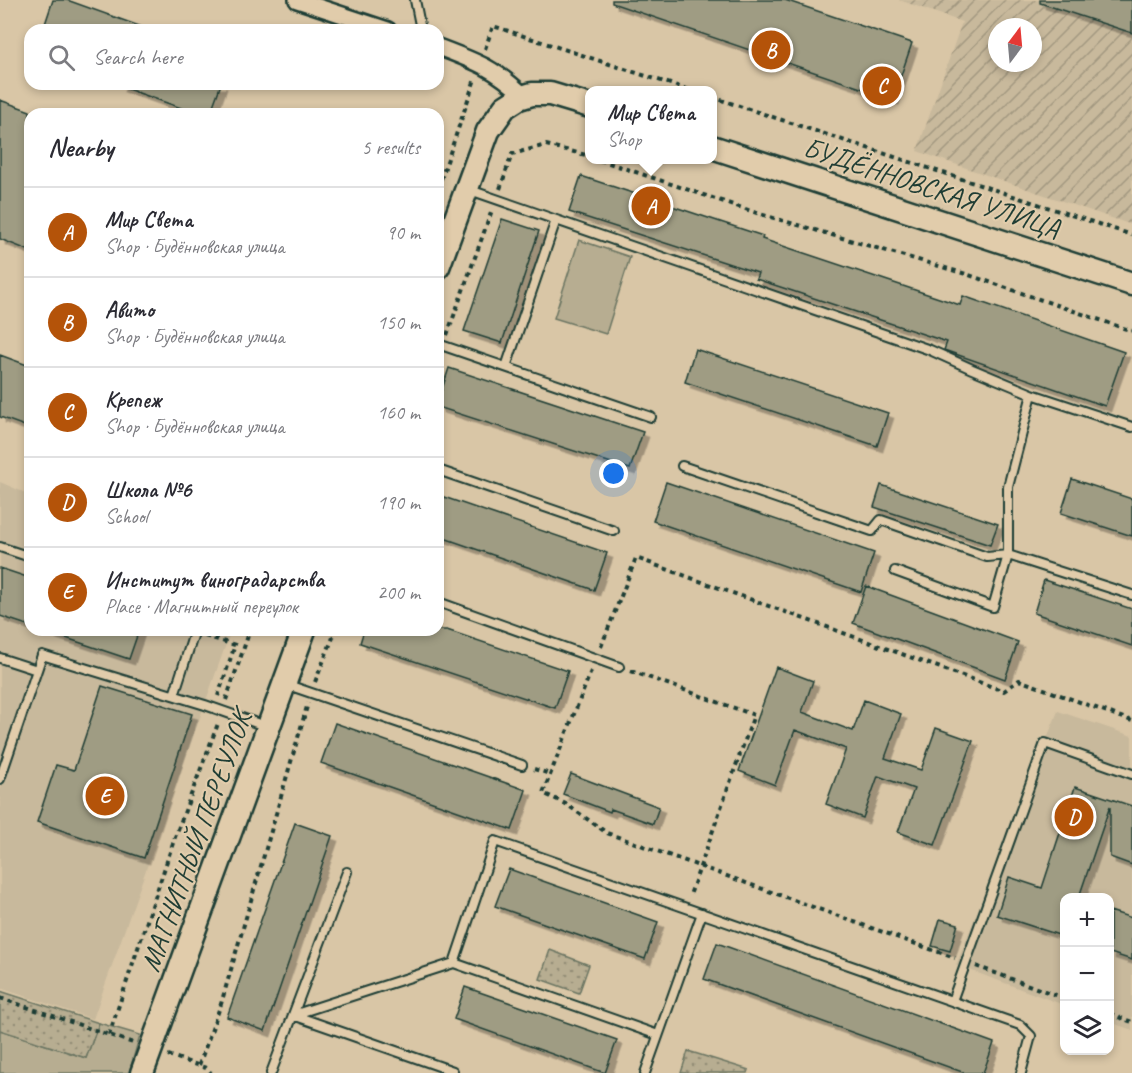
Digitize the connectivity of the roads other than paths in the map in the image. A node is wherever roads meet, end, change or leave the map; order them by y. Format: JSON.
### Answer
{"nodes":[{"id":1,"x":297,"y":0,"type":"edge"},
{"id":2,"x":415,"y":0,"type":"edge"},
{"id":3,"x":370,"y":24,"type":"edge"},
{"id":4,"x":420,"y":24,"type":"edge"},
{"id":5,"x":444,"y":49,"type":"edge"},
{"id":6,"x":524,"y":96,"type":"junction"},
{"id":7,"x":585,"y":104,"type":"edge"},
{"id":8,"x":717,"y":149,"type":"edge"},
{"id":9,"x":467,"y":189,"type":"junction"},
{"id":10,"x":556,"y":219,"type":"junction"},
{"id":11,"x":444,"y":251,"type":"edge"},
{"id":12,"x":1132,"y":284,"type":"edge"},
{"id":13,"x":444,"y":346,"type":"edge"},
{"id":14,"x":506,"y":367,"type":"junction"},
{"id":15,"x":1032,"y":394,"type":"junction"},
{"id":16,"x":651,"y":417,"type":"dead end"},
{"id":17,"x":1132,"y":427,"type":"edge"},
{"id":18,"x":682,"y":466,"type":"dead end"},
{"id":19,"x":444,"y":472,"type":"edge"},
{"id":20,"x":614,"y":531,"type":"dead end"},
{"id":21,"x":0,"y":546,"type":"edge"},
{"id":22,"x":1008,"y":555,"type":"junction"},
{"id":23,"x":24,"y":556,"type":"edge"},
{"id":24,"x":895,"y":571,"type":"dead end"},
{"id":25,"x":1132,"y":595,"type":"edge"},
{"id":26,"x":444,"y":604,"type":"edge"},
{"id":27,"x":192,"y":636,"type":"edge"},
{"id":28,"x":302,"y":636,"type":"edge"},
{"id":29,"x":0,"y":658,"type":"edge"},
{"id":30,"x":619,"y":667,"type":"road end"},
{"id":31,"x":37,"y":670,"type":"junction"},
{"id":32,"x":284,"y":684,"type":"junction"},
{"id":33,"x":174,"y":695,"type":"junction"},
{"id":34,"x":268,"y":727,"type":"junction"},
{"id":35,"x":522,"y":765,"type":"dead end"},
{"id":36,"x":1132,"y":774,"type":"edge"},
{"id":37,"x":0,"y":779,"type":"edge"},
{"id":38,"x":347,"y":872,"type":"dead end"},
{"id":39,"x":702,"y":913,"type":"junction"},
{"id":40,"x":454,"y":963,"type":"junction"},
{"id":41,"x":952,"y":1001,"type":"junction"},
{"id":42,"x":293,"y":1015,"type":"junction"},
{"id":43,"x":658,"y":1035,"type":"junction"},
{"id":44,"x":142,"y":1073,"type":"edge"},
{"id":45,"x":271,"y":1073,"type":"edge"},
{"id":46,"x":452,"y":1073,"type":"edge"},
{"id":47,"x":645,"y":1073,"type":"edge"},
{"id":48,"x":1021,"y":1073,"type":"edge"}],
"edges":[{"from":1,"to":3,"type":"street"},
{"from":2,"to":4,"type":"lane"},
{"from":5,"to":6,"type":"street"},
{"from":6,"to":7,"type":"main road"},
{"from":6,"to":9,"type":"main road"},
{"from":8,"to":12,"type":"main road","name":"БУДЁННОВСКАЯ УЛИЦА"},
{"from":9,"to":10,"type":"lane"},
{"from":9,"to":11,"type":"main road"},
{"from":10,"to":14,"type":"lane"},
{"from":10,"to":15,"type":"lane"},
{"from":13,"to":14,"type":"lane"},
{"from":14,"to":16,"type":"lane"},
{"from":15,"to":17,"type":"lane"},
{"from":15,"to":22,"type":"lane"},
{"from":18,"to":22,"type":"lane"},
{"from":19,"to":20,"type":"lane"},
{"from":21,"to":23,"type":"lane"},
{"from":22,"to":24,"type":"lane"},
{"from":22,"to":25,"type":"lane"},
{"from":26,"to":30,"type":"lane"},
{"from":27,"to":33,"type":"lane"},
{"from":28,"to":32,"type":"main road","name":"МАГНИТНЫЙ ПЕРЕУЛОК"},
{"from":29,"to":31,"type":"lane"},
{"from":31,"to":33,"type":"lane"},
{"from":31,"to":37,"type":"lane"},
{"from":32,"to":34,"type":"main road","name":"МАГНИТНЫЙ ПЕРЕУЛОК"},
{"from":32,"to":35,"type":"lane"},
{"from":33,"to":34,"type":"lane"},
{"from":34,"to":44,"type":"main road","name":"МАГНИТНЫЙ ПЕРЕУЛОК"},
{"from":36,"to":41,"type":"lane"},
{"from":38,"to":42,"type":"lane"},
{"from":39,"to":40,"type":"lane"},
{"from":39,"to":41,"type":"lane"},
{"from":39,"to":43,"type":"lane"},
{"from":40,"to":42,"type":"lane"},
{"from":40,"to":43,"type":"lane"},
{"from":41,"to":48,"type":"lane"},
{"from":42,"to":45,"type":"lane"},
{"from":42,"to":46,"type":"lane"},
{"from":43,"to":47,"type":"lane"}]}
